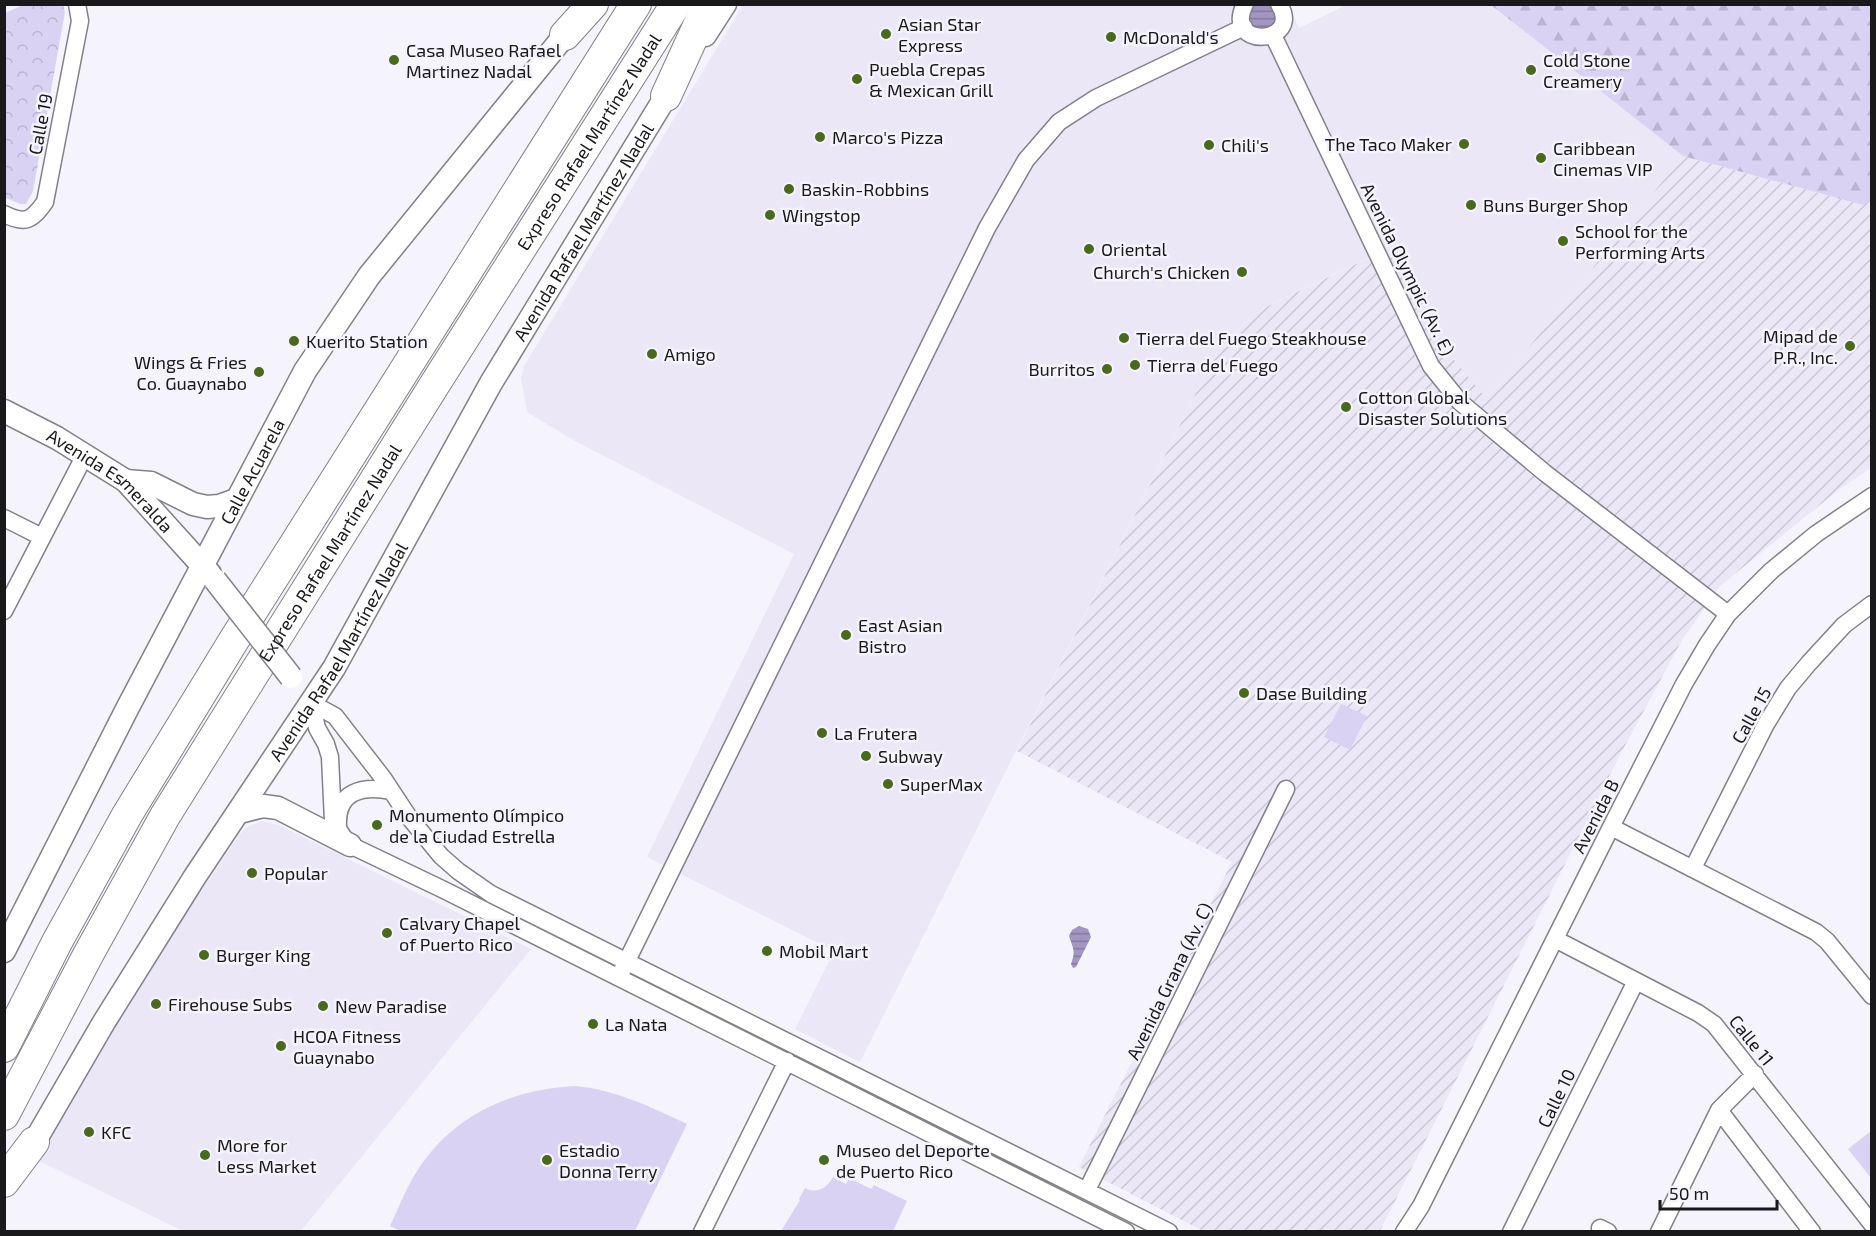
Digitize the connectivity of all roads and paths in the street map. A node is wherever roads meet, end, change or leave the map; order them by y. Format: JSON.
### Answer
{"nodes":[{"id":1,"x":77,"y":4,"type":"edge"},
{"id":2,"x":584,"y":4,"type":"edge"},
{"id":3,"x":593,"y":4,"type":"edge"},
{"id":4,"x":636,"y":4,"type":"edge"},
{"id":5,"x":676,"y":4,"type":"edge"},
{"id":6,"x":708,"y":4,"type":"edge"},
{"id":7,"x":724,"y":4,"type":"edge"},
{"id":8,"x":1245,"y":4,"type":"edge"},
{"id":9,"x":1284,"y":6,"type":"edge"},
{"id":10,"x":1244,"y":27,"type":"junction"},
{"id":11,"x":565,"y":35,"type":"junction"},
{"id":12,"x":1274,"y":35,"type":"junction"},
{"id":13,"x":666,"y":96,"type":"junction"},
{"id":14,"x":4,"y":214,"type":"edge"},
{"id":15,"x":4,"y":411,"type":"edge"},
{"id":16,"x":85,"y":455,"type":"junction"},
{"id":17,"x":126,"y":481,"type":"junction"},
{"id":18,"x":1872,"y":496,"type":"edge"},
{"id":19,"x":236,"y":500,"type":"junction"},
{"id":20,"x":4,"y":518,"type":"edge"},
{"id":21,"x":42,"y":537,"type":"junction"},
{"id":22,"x":208,"y":573,"type":"junction"},
{"id":23,"x":1872,"y":604,"type":"edge"},
{"id":24,"x":4,"y":611,"type":"edge"},
{"id":25,"x":1728,"y":614,"type":"junction"},
{"id":26,"x":311,"y":703,"type":"junction"},
{"id":27,"x":1286,"y":789,"type":"dead end"},
{"id":28,"x":391,"y":791,"type":"junction"},
{"id":29,"x":239,"y":812,"type":"junction"},
{"id":30,"x":1611,"y":827,"type":"junction"},
{"id":31,"x":344,"y":838,"type":"junction"},
{"id":32,"x":1693,"y":868,"type":"junction"},
{"id":33,"x":1555,"y":939,"type":"junction"},
{"id":34,"x":4,"y":951,"type":"edge"},
{"id":35,"x":626,"y":962,"type":"junction"},
{"id":36,"x":619,"y":977,"type":"junction"},
{"id":37,"x":1636,"y":981,"type":"junction"},
{"id":38,"x":1872,"y":996,"type":"edge"},
{"id":39,"x":4,"y":1047,"type":"edge"},
{"id":40,"x":787,"y":1061,"type":"junction"},
{"id":41,"x":1755,"y":1074,"type":"junction"},
{"id":42,"x":1719,"y":1110,"type":"junction"},
{"id":43,"x":4,"y":1115,"type":"edge"},
{"id":44,"x":37,"y":1138,"type":"junction"},
{"id":45,"x":4,"y":1182,"type":"edge"},
{"id":46,"x":1087,"y":1190,"type":"junction"},
{"id":47,"x":4,"y":1200,"type":"edge"},
{"id":48,"x":1421,"y":1206,"type":"junction"},
{"id":49,"x":1872,"y":1224,"type":"edge"},
{"id":50,"x":702,"y":1232,"type":"edge"},
{"id":51,"x":1126,"y":1232,"type":"edge"},
{"id":52,"x":1169,"y":1232,"type":"edge"},
{"id":53,"x":1404,"y":1232,"type":"edge"},
{"id":54,"x":1414,"y":1232,"type":"edge"},
{"id":55,"x":1511,"y":1232,"type":"edge"},
{"id":56,"x":1659,"y":1232,"type":"edge"},
{"id":57,"x":1812,"y":1232,"type":"edge"}],
"edges":[{"from":1,"to":14,"type":"street","name":"Calle 19"},
{"from":2,"to":11,"type":"street","name":"Calle Acuarela"},
{"from":3,"to":11,"type":"highway"},
{"from":4,"to":39,"type":"highway","name":"Expreso Rafael Martínez Nadal"},
{"from":5,"to":43,"type":"highway","name":"Expreso Rafael Martínez Nadal"},
{"from":6,"to":13,"type":"highway"},
{"from":7,"to":13,"type":"street","name":"Avenida Rafael Martínez Nadal"},
{"from":8,"to":10,"type":"street"},
{"from":9,"to":12,"type":"street"},
{"from":10,"to":12,"type":"street"},
{"from":10,"to":35,"type":"street"},
{"from":11,"to":19,"type":"street","name":"Calle Acuarela"},
{"from":12,"to":25,"type":"street","name":"Avenida Olympic (Av. E)"},
{"from":13,"to":26,"type":"street","name":"Avenida Rafael Martínez Nadal"},
{"from":15,"to":16,"type":"street","name":"Avenida Esmeralda"},
{"from":16,"to":17,"type":"street","name":"Avenida Esmeralda"},
{"from":16,"to":21,"type":"street"},
{"from":17,"to":19,"type":"street"},
{"from":17,"to":22,"type":"street","name":"Avenida Esmeralda"},
{"from":18,"to":25,"type":"street","name":"Avenida B"},
{"from":19,"to":22,"type":"street","name":"Calle Acuarela"},
{"from":20,"to":21,"type":"street"},
{"from":21,"to":24,"type":"street"},
{"from":22,"to":26,"type":"street","name":"Avenida Esmeralda","bridge":true},
{"from":22,"to":34,"type":"street","name":"Calle Acuarela"},
{"from":23,"to":32,"type":"street","name":"Calle 15"},
{"from":25,"to":30,"type":"street","name":"Avenida B"},
{"from":26,"to":28,"type":"street"},
{"from":26,"to":29,"type":"street","name":"Avenida Rafael Martínez Nadal"},
{"from":26,"to":31,"type":"street"},
{"from":27,"to":46,"type":"street","name":"Avenida Grana (Av. C)"},
{"from":28,"to":31,"type":"street"},
{"from":28,"to":35,"type":"street"},
{"from":29,"to":31,"type":"street"},
{"from":29,"to":44,"type":"street","name":"Avenida Rafael Martínez Nadal"},
{"from":30,"to":32,"type":"street"},
{"from":30,"to":33,"type":"street","name":"Avenida B"},
{"from":31,"to":36,"type":"street"},
{"from":32,"to":38,"type":"street"},
{"from":33,"to":37,"type":"street","name":"Calle 11"},
{"from":33,"to":48,"type":"street","name":"Avenida B"},
{"from":35,"to":36,"type":"street"},
{"from":35,"to":46,"type":"street"},
{"from":36,"to":40,"type":"street"},
{"from":37,"to":41,"type":"street","name":"Calle 11"},
{"from":37,"to":55,"type":"street","name":"Calle 10"},
{"from":40,"to":50,"type":"street"},
{"from":40,"to":51,"type":"street"},
{"from":41,"to":42,"type":"street"},
{"from":41,"to":49,"type":"street","name":"Calle 11"},
{"from":42,"to":56,"type":"street"},
{"from":42,"to":57,"type":"street"},
{"from":44,"to":45,"type":"highway"},
{"from":44,"to":47,"type":"street","name":"Avenida Rafael Martínez Nadal"},
{"from":46,"to":52,"type":"street"},
{"from":48,"to":53,"type":"street","name":"Avenida B"},
{"from":48,"to":54,"type":"street","name":"Avenida B"}]}
